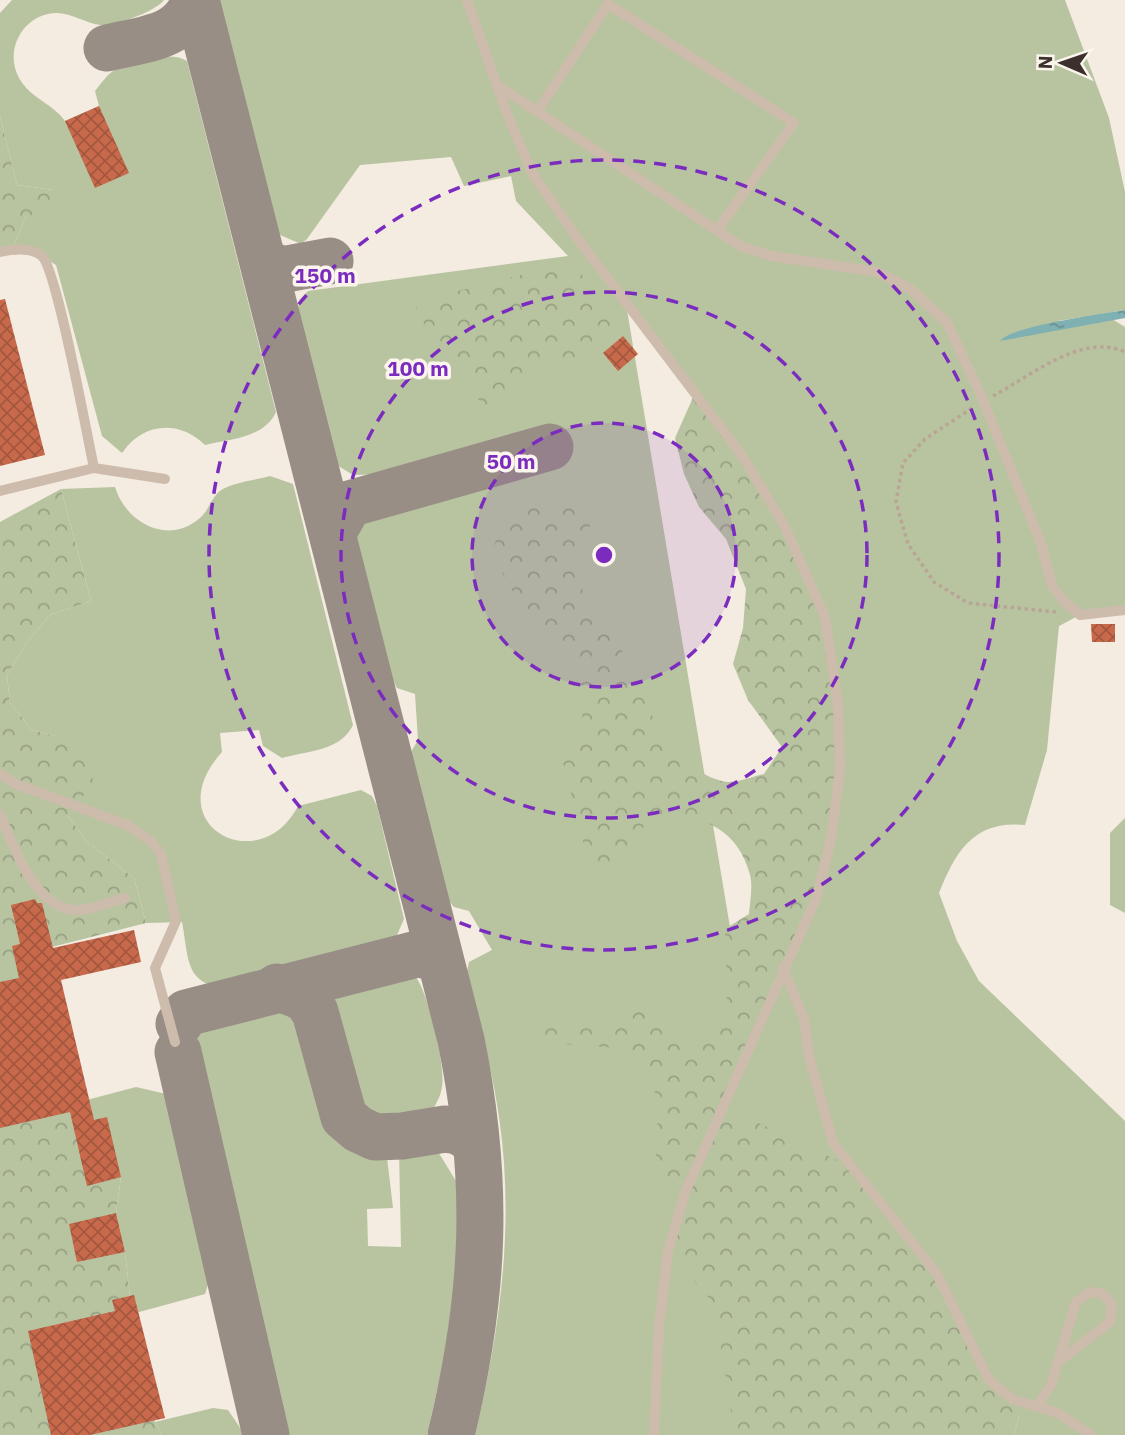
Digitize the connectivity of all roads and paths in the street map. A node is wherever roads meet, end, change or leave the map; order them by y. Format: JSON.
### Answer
{"nodes":[{"id":1,"x":467,"y":0,"type":"edge"},
{"id":2,"x":497,"y":85,"type":"junction"},
{"id":3,"x":537,"y":111,"type":"junction"},
{"id":4,"x":718,"y":230,"type":"junction"},
{"id":5,"x":0,"y":252,"type":"edge"},
{"id":6,"x":1125,"y":352,"type":"edge"},
{"id":7,"x":983,"y":401,"type":"junction"},
{"id":8,"x":94,"y":468,"type":"junction"},
{"id":9,"x":164,"y":479,"type":"dead end"},
{"id":10,"x":0,"y":491,"type":"edge"},
{"id":11,"x":1125,"y":610,"type":"edge"},
{"id":12,"x":1080,"y":615,"type":"junction"},
{"id":13,"x":0,"y":774,"type":"edge"},
{"id":14,"x":0,"y":814,"type":"edge"},
{"id":15,"x":125,"y":898,"type":"dead end"},
{"id":16,"x":783,"y":967,"type":"junction"},
{"id":17,"x":175,"y":1042,"type":"dead end"},
{"id":18,"x":1057,"y":1363,"type":"junction"},
{"id":19,"x":1037,"y":1407,"type":"junction"},
{"id":20,"x":654,"y":1435,"type":"edge"},
{"id":21,"x":1091,"y":1435,"type":"edge"}],
"edges":[{"from":1,"to":2,"type":"lane"},
{"from":2,"to":3,"type":"lane"},
{"from":2,"to":16,"type":"lane"},
{"from":3,"to":4,"type":"lane"},
{"from":3,"to":4,"type":"lane"},
{"from":4,"to":7,"type":"lane"},
{"from":5,"to":8,"type":"lane"},
{"from":6,"to":7,"type":"path"},
{"from":7,"to":12,"type":"lane"},
{"from":7,"to":12,"type":"path"},
{"from":8,"to":9,"type":"lane"},
{"from":8,"to":10,"type":"lane"},
{"from":11,"to":12,"type":"lane"},
{"from":13,"to":17,"type":"lane"},
{"from":14,"to":15,"type":"lane"},
{"from":16,"to":19,"type":"lane"},
{"from":16,"to":20,"type":"lane"},
{"from":18,"to":18,"type":"lane"},
{"from":18,"to":19,"type":"lane"},
{"from":19,"to":21,"type":"lane"}]}
